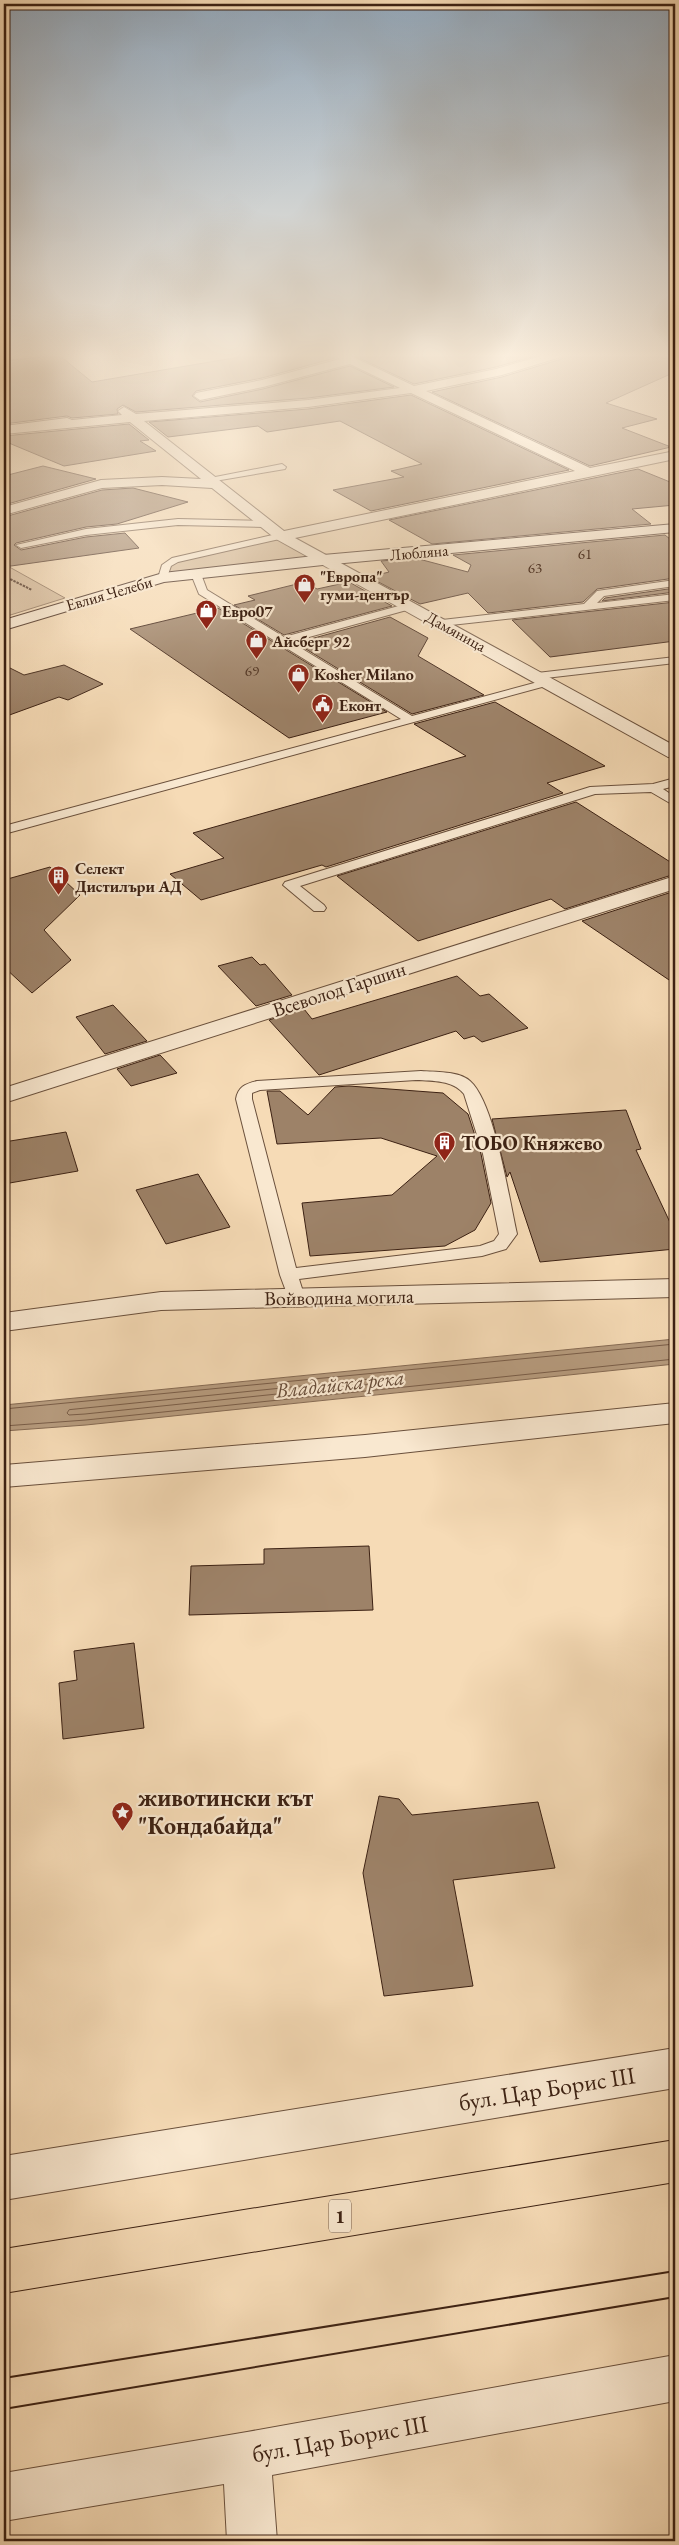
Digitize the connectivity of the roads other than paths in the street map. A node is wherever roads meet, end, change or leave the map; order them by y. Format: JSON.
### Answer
{"nodes":[{"id":1,"x":145,"y":473,"type":"edge"},
{"id":2,"x":201,"y":473,"type":"edge"},
{"id":3,"x":253,"y":473,"type":"edge"},
{"id":4,"x":583,"y":473,"type":"edge"},
{"id":5,"x":212,"y":481,"type":"junction"},
{"id":6,"x":101,"y":484,"type":"junction"},
{"id":7,"x":4,"y":511,"type":"edge"},
{"id":8,"x":265,"y":524,"type":"junction"},
{"id":9,"x":675,"y":528,"type":"edge"},
{"id":10,"x":281,"y":536,"type":"junction"},
{"id":11,"x":21,"y":545,"type":"dead end"},
{"id":12,"x":324,"y":560,"type":"junction"},
{"id":13,"x":196,"y":574,"type":"junction"},
{"id":14,"x":163,"y":578,"type":"junction"},
{"id":15,"x":675,"y":583,"type":"edge"},
{"id":16,"x":675,"y":597,"type":"edge"},
{"id":17,"x":410,"y":606,"type":"junction"},
{"id":18,"x":588,"y":607,"type":"junction"},
{"id":19,"x":442,"y":623,"type":"junction"},
{"id":20,"x":4,"y":625,"type":"edge"},
{"id":21,"x":282,"y":641,"type":"junction"},
{"id":22,"x":675,"y":660,"type":"edge"},
{"id":23,"x":543,"y":679,"type":"junction"},
{"id":24,"x":410,"y":719,"type":"junction"},
{"id":25,"x":674,"y":752,"type":"edge"},
{"id":26,"x":675,"y":782,"type":"edge"},
{"id":27,"x":653,"y":788,"type":"junction"},
{"id":28,"x":675,"y":802,"type":"edge"},
{"id":29,"x":4,"y":830,"type":"edge"},
{"id":30,"x":675,"y":882,"type":"edge"},
{"id":31,"x":319,"y":908,"type":"dead end"},
{"id":32,"x":4,"y":1096,"type":"edge"},
{"id":33,"x":293,"y":1286,"type":"junction"},
{"id":34,"x":675,"y":1288,"type":"edge"},
{"id":35,"x":4,"y":1322,"type":"edge"},
{"id":36,"x":675,"y":1413,"type":"edge"},
{"id":37,"x":4,"y":1476,"type":"edge"},
{"id":38,"x":675,"y":2068,"type":"edge"},
{"id":39,"x":675,"y":2162,"type":"edge"},
{"id":40,"x":4,"y":2178,"type":"edge"},
{"id":41,"x":4,"y":2271,"type":"edge"},
{"id":42,"x":675,"y":2378,"type":"edge"},
{"id":43,"x":247,"y":2456,"type":"junction"},
{"id":44,"x":4,"y":2497,"type":"edge"},
{"id":45,"x":252,"y":2541,"type":"edge"}],
"edges":[{"from":1,"to":6,"type":"street"},
{"from":2,"to":5,"type":"street","name":"Дамяница"},
{"from":3,"to":5,"type":"lane"},
{"from":4,"to":10,"type":"street","name":"Евлия Челеби"},
{"from":5,"to":6,"type":"street"},
{"from":5,"to":8,"type":"street","name":"Дамяница"},
{"from":6,"to":7,"type":"street"},
{"from":8,"to":10,"type":"street","name":"Дамяница"},
{"from":8,"to":11,"type":"lane"},
{"from":9,"to":12,"type":"street","name":"Любляна"},
{"from":10,"to":12,"type":"street","name":"Дамяница"},
{"from":10,"to":14,"type":"lane","name":"Евлия Челеби"},
{"from":12,"to":13,"type":"street","name":"Любляна"},
{"from":12,"to":17,"type":"street","name":"Дамяница"},
{"from":13,"to":14,"type":"street","name":"Любляна"},
{"from":13,"to":21,"type":"lane"},
{"from":14,"to":20,"type":"street","name":"Евлия Челеби"},
{"from":15,"to":18,"type":"lane"},
{"from":16,"to":18,"type":"lane"},
{"from":17,"to":19,"type":"street","name":"Дамяница"},
{"from":17,"to":21,"type":"lane"},
{"from":18,"to":19,"type":"lane"},
{"from":19,"to":23,"type":"street","name":"Дамяница"},
{"from":21,"to":24,"type":"lane"},
{"from":22,"to":23,"type":"lane"},
{"from":23,"to":24,"type":"lane"},
{"from":23,"to":25,"type":"street","name":"Дамяница"},
{"from":24,"to":29,"type":"lane"},
{"from":26,"to":27,"type":"lane"},
{"from":27,"to":28,"type":"lane"},
{"from":27,"to":31,"type":"lane"},
{"from":30,"to":32,"type":"street","name":"Всеволод Гаршин"},
{"from":33,"to":33,"type":"lane"},
{"from":33,"to":34,"type":"street","name":"Войводина могила"},
{"from":33,"to":35,"type":"street","name":"Войводина могила"},
{"from":36,"to":37,"type":"street"},
{"from":38,"to":40,"type":"street","name":"бул. Цар Борис III"},
{"from":39,"to":41,"type":"main road","number":"1"},
{"from":42,"to":43,"type":"street","name":"бул. Цар Борис III"},
{"from":43,"to":44,"type":"street","name":"бул. Цар Борис III"},
{"from":43,"to":45,"type":"street"}]}
